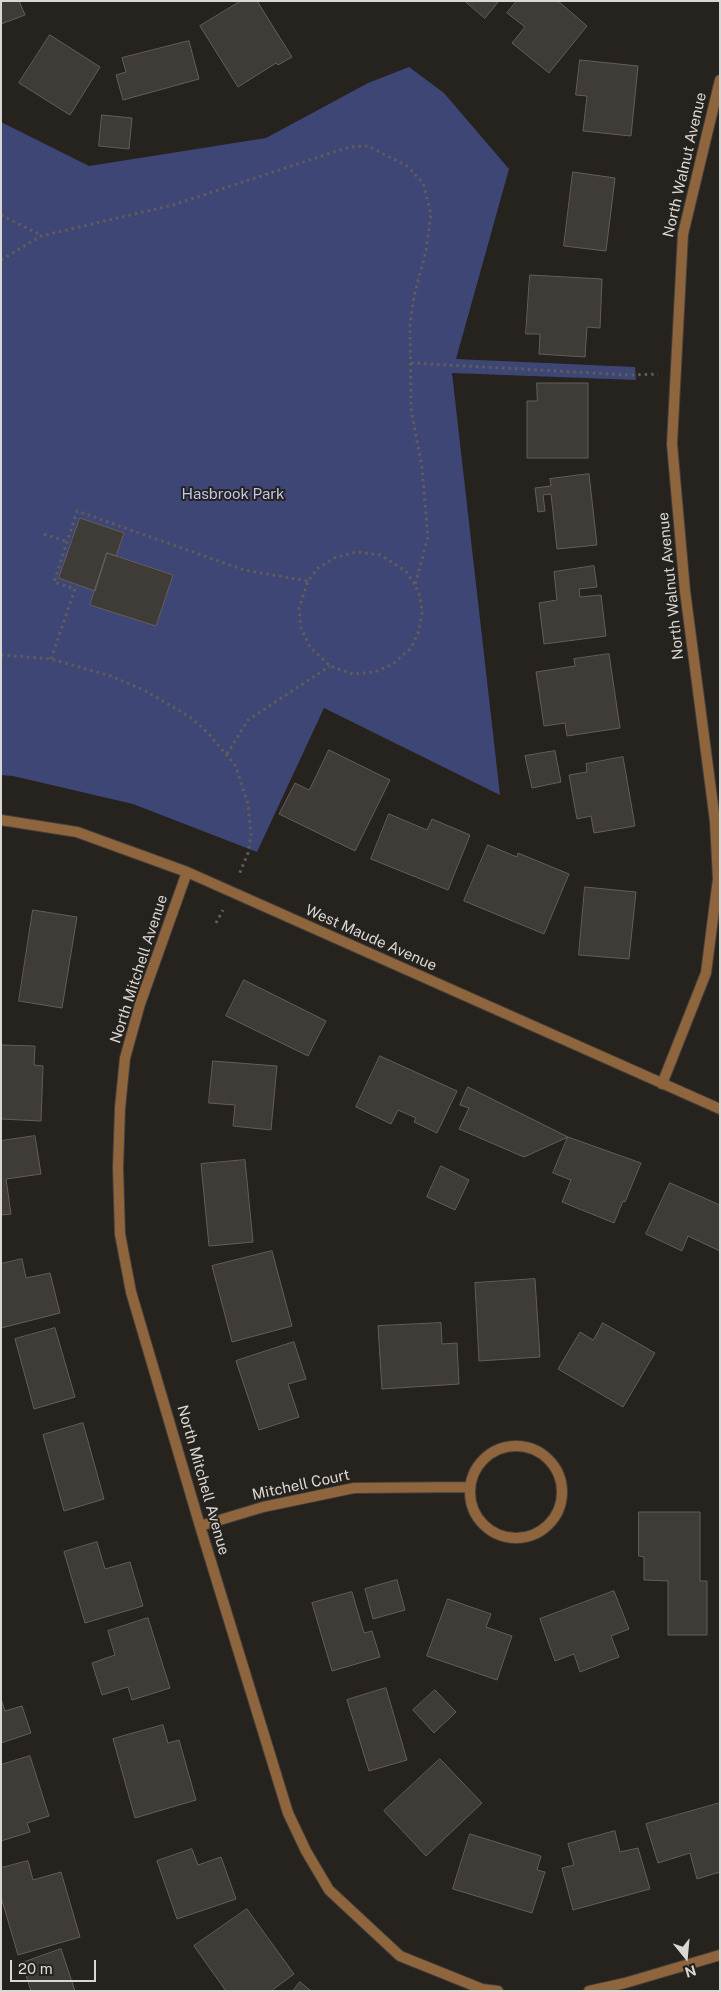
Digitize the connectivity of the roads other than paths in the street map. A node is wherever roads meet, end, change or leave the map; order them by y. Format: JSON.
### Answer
{"nodes":[{"id":1,"x":720,"y":80,"type":"edge"},
{"id":2,"x":1,"y":820,"type":"edge"},
{"id":3,"x":187,"y":872,"type":"junction"},
{"id":4,"x":662,"y":1084,"type":"junction"},
{"id":5,"x":720,"y":1109,"type":"edge"},
{"id":6,"x":470,"y":1487,"type":"junction"},
{"id":7,"x":200,"y":1526,"type":"junction"},
{"id":8,"x":720,"y":1954,"type":"edge"},
{"id":9,"x":498,"y":1991,"type":"edge"},
{"id":10,"x":589,"y":1991,"type":"edge"}],
"edges":[{"from":1,"to":4,"type":"street","name":"North Walnut Avenue"},
{"from":2,"to":3,"type":"street","name":"West Maude Avenue"},
{"from":3,"to":4,"type":"street","name":"West Maude Avenue"},
{"from":3,"to":7,"type":"street","name":"North Mitchell Avenue"},
{"from":4,"to":5,"type":"street","name":"West Maude Avenue"},
{"from":6,"to":6,"type":"street"},
{"from":6,"to":7,"type":"street","name":"Mitchell Court"},
{"from":7,"to":9,"type":"street","name":"North Mitchell Avenue"},
{"from":8,"to":10,"type":"street"}]}
